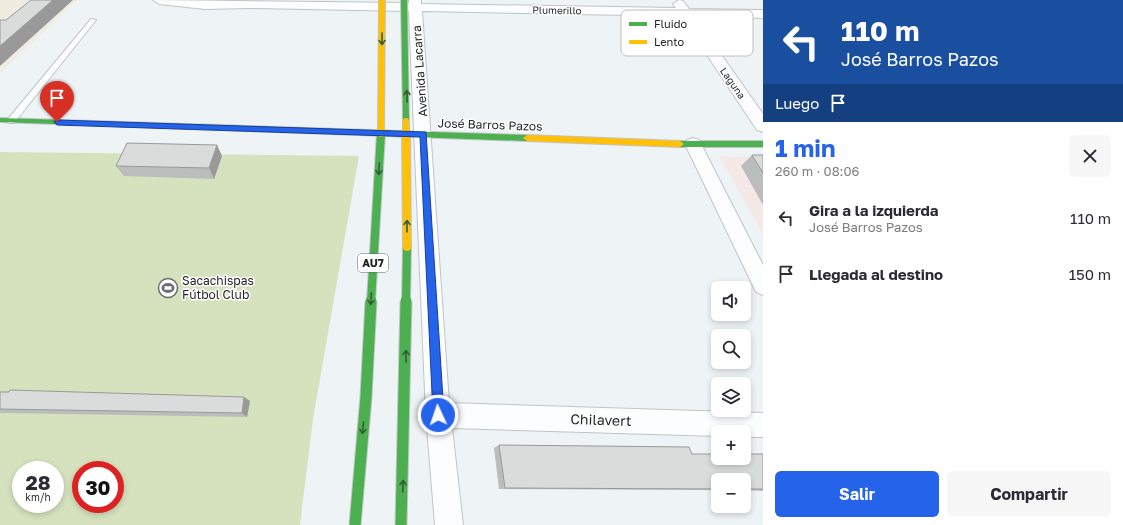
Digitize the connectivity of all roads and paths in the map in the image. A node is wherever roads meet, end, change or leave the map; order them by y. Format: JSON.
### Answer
{"nodes":[{"id":1,"x":159,"y":0,"type":"edge"},
{"id":2,"x":382,"y":0,"type":"edge"},
{"id":3,"x":677,"y":0,"type":"edge"},
{"id":4,"x":250,"y":2,"type":"edge"},
{"id":5,"x":412,"y":2,"type":"edge"},
{"id":6,"x":621,"y":10,"type":"edge"},
{"id":7,"x":682,"y":10,"type":"edge"},
{"id":8,"x":753,"y":14,"type":"edge"},
{"id":9,"x":763,"y":14,"type":"edge"},
{"id":10,"x":92,"y":20,"type":"dead end"},
{"id":11,"x":714,"y":56,"type":"edge"},
{"id":12,"x":0,"y":120,"type":"edge"},
{"id":13,"x":11,"y":121,"type":"junction"},
{"id":14,"x":763,"y":126,"type":"edge"},
{"id":15,"x":424,"y":134,"type":"junction"},
{"id":16,"x":693,"y":144,"type":"junction"},
{"id":17,"x":763,"y":144,"type":"edge"},
{"id":18,"x":763,"y":286,"type":"edge"},
{"id":19,"x":438,"y":415,"type":"junction"},
{"id":20,"x":763,"y":425,"type":"edge"},
{"id":21,"x":355,"y":525,"type":"edge"},
{"id":22,"x":401,"y":525,"type":"edge"},
{"id":23,"x":449,"y":525,"type":"edge"}],
"edges":[{"from":1,"to":4,"type":"street","name":"Plumerillo"},
{"from":2,"to":21,"type":"main road","number":"AU7","one_way":true,"bridge":true},
{"from":3,"to":7,"type":"street","name":"Laguna"},
{"from":4,"to":5,"type":"street","name":"Plumerillo"},
{"from":5,"to":6,"type":"street","name":"Plumerillo"},
{"from":5,"to":15,"type":"street","name":"Avenida Lacarra"},
{"from":22,"to":5,"type":"main road","one_way":true,"bridge":true},
{"from":8,"to":9,"type":"street","name":"Plumerillo"},
{"from":10,"to":13,"type":"lane"},
{"from":11,"to":14,"type":"street","name":"Laguna"},
{"from":12,"to":13,"type":"main road","name":"José Barros Pazos"},
{"from":13,"to":15,"type":"main road","name":"José Barros Pazos"},
{"from":15,"to":16,"type":"main road","name":"José Barros Pazos"},
{"from":15,"to":19,"type":"street","name":"Avenida Lacarra"},
{"from":16,"to":17,"type":"main road","name":"José Barros Pazos"},
{"from":16,"to":18,"type":"street"},
{"from":19,"to":20,"type":"street","name":"Chilavert"},
{"from":19,"to":23,"type":"street","name":"Avenida Lacarra"}]}
